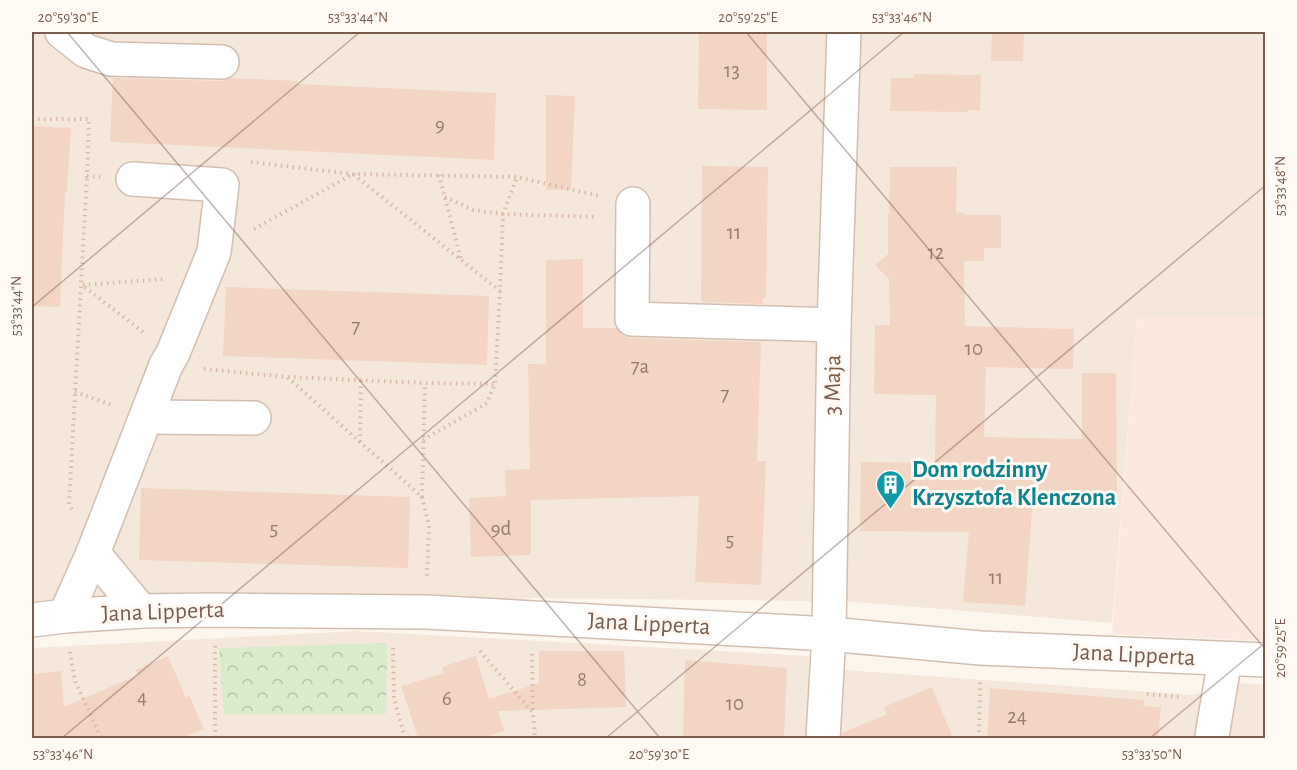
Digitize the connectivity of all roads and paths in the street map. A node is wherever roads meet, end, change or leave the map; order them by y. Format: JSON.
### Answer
{"nodes":[{"id":1,"x":62,"y":32,"type":"edge"},
{"id":2,"x":844,"y":32,"type":"edge"},
{"id":3,"x":222,"y":62,"type":"dead end"},
{"id":4,"x":32,"y":119,"type":"edge"},
{"id":5,"x":353,"y":174,"type":"junction"},
{"id":6,"x":87,"y":176,"type":"junction"},
{"id":7,"x":439,"y":176,"type":"junction"},
{"id":8,"x":517,"y":177,"type":"junction"},
{"id":9,"x":133,"y":179,"type":"joint"},
{"id":10,"x":222,"y":185,"type":"junction"},
{"id":11,"x":445,"y":197,"type":"junction"},
{"id":12,"x":633,"y":211,"type":"junction"},
{"id":13,"x":502,"y":214,"type":"junction"},
{"id":14,"x":461,"y":260,"type":"junction"},
{"id":15,"x":209,"y":264,"type":"junction"},
{"id":16,"x":82,"y":285,"type":"junction"},
{"id":17,"x":500,"y":291,"type":"junction"},
{"id":18,"x":834,"y":325,"type":"junction"},
{"id":19,"x":170,"y":359,"type":"junction"},
{"id":20,"x":286,"y":377,"type":"junction"},
{"id":21,"x":361,"y":380,"type":"junction"},
{"id":22,"x":425,"y":383,"type":"junction"},
{"id":23,"x":495,"y":384,"type":"junction"},
{"id":24,"x":147,"y":417,"type":"junction"},
{"id":25,"x":254,"y":418,"type":"dead end"},
{"id":26,"x":423,"y":440,"type":"junction"},
{"id":27,"x":360,"y":443,"type":"junction"},
{"id":28,"x":422,"y":497,"type":"junction"},
{"id":29,"x":93,"y":553,"type":"junction"},
{"id":30,"x":427,"y":581,"type":"dead end"},
{"id":31,"x":141,"y":610,"type":"junction"},
{"id":32,"x":214,"y":610,"type":"junction"},
{"id":33,"x":392,"y":612,"type":"junction"},
{"id":34,"x":65,"y":616,"type":"junction"},
{"id":35,"x":32,"y":620,"type":"edge"},
{"id":36,"x":829,"y":634,"type":"junction"},
{"id":37,"x":474,"y":644,"type":"dead end"},
{"id":38,"x":533,"y":644,"type":"dead end"},
{"id":39,"x":1225,"y":659,"type":"junction"},
{"id":40,"x":1266,"y":660,"type":"edge"},
{"id":41,"x":980,"y":681,"type":"dead end"},
{"id":42,"x":533,"y":713,"type":"junction"},
{"id":43,"x":1212,"y":736,"type":"dead end"},
{"id":44,"x":101,"y":738,"type":"edge"},
{"id":45,"x":215,"y":738,"type":"edge"},
{"id":46,"x":405,"y":738,"type":"edge"},
{"id":47,"x":535,"y":738,"type":"edge"},
{"id":48,"x":823,"y":738,"type":"edge"},
{"id":49,"x":979,"y":738,"type":"edge"}],
"edges":[{"from":1,"to":3,"type":"street"},
{"from":2,"to":18,"type":"street","name":"3 Maja"},
{"from":4,"to":6,"type":"path"},
{"from":5,"to":7,"type":"path"},
{"from":5,"to":10,"type":"path"},
{"from":5,"to":14,"type":"path"},
{"from":5,"to":15,"type":"path"},
{"from":6,"to":9,"type":"path"},
{"from":6,"to":16,"type":"path"},
{"from":7,"to":8,"type":"path"},
{"from":7,"to":11,"type":"path"},
{"from":8,"to":12,"type":"path"},
{"from":8,"to":13,"type":"path"},
{"from":9,"to":10,"type":"street"},
{"from":10,"to":15,"type":"street"},
{"from":11,"to":13,"type":"path"},
{"from":11,"to":14,"type":"path"},
{"from":12,"to":13,"type":"path"},
{"from":12,"to":18,"type":"street"},
{"from":13,"to":17,"type":"path"},
{"from":14,"to":17,"type":"path"},
{"from":15,"to":16,"type":"path"},
{"from":15,"to":19,"type":"street"},
{"from":16,"to":19,"type":"path"},
{"from":16,"to":29,"type":"path"},
{"from":17,"to":23,"type":"path"},
{"from":18,"to":36,"type":"street","name":"3 Maja"},
{"from":19,"to":20,"type":"path"},
{"from":19,"to":24,"type":"street"},
{"from":20,"to":21,"type":"path"},
{"from":20,"to":27,"type":"path"},
{"from":21,"to":22,"type":"path"},
{"from":21,"to":27,"type":"path"},
{"from":22,"to":23,"type":"path"},
{"from":22,"to":26,"type":"path"},
{"from":23,"to":26,"type":"path"},
{"from":24,"to":25,"type":"street"},
{"from":24,"to":29,"type":"street"},
{"from":26,"to":28,"type":"path"},
{"from":27,"to":28,"type":"path"},
{"from":28,"to":30,"type":"path"},
{"from":29,"to":31,"type":"street"},
{"from":29,"to":34,"type":"street"},
{"from":31,"to":32,"type":"street","name":"Jana Lipperta"},
{"from":31,"to":34,"type":"street","name":"Jana Lipperta"},
{"from":32,"to":33,"type":"street","name":"Jana Lipperta"},
{"from":32,"to":45,"type":"path"},
{"from":33,"to":36,"type":"street","name":"Jana Lipperta"},
{"from":33,"to":46,"type":"path"},
{"from":34,"to":35,"type":"street","name":"Jana Lipperta"},
{"from":34,"to":44,"type":"path"},
{"from":36,"to":39,"type":"street","name":"Jana Lipperta"},
{"from":36,"to":48,"type":"street","name":"3 Maja"},
{"from":37,"to":42,"type":"path"},
{"from":38,"to":42,"type":"path"},
{"from":39,"to":40,"type":"street","name":"Jana Lipperta"},
{"from":39,"to":43,"type":"street"},
{"from":41,"to":49,"type":"path"},
{"from":42,"to":47,"type":"path"}]}
